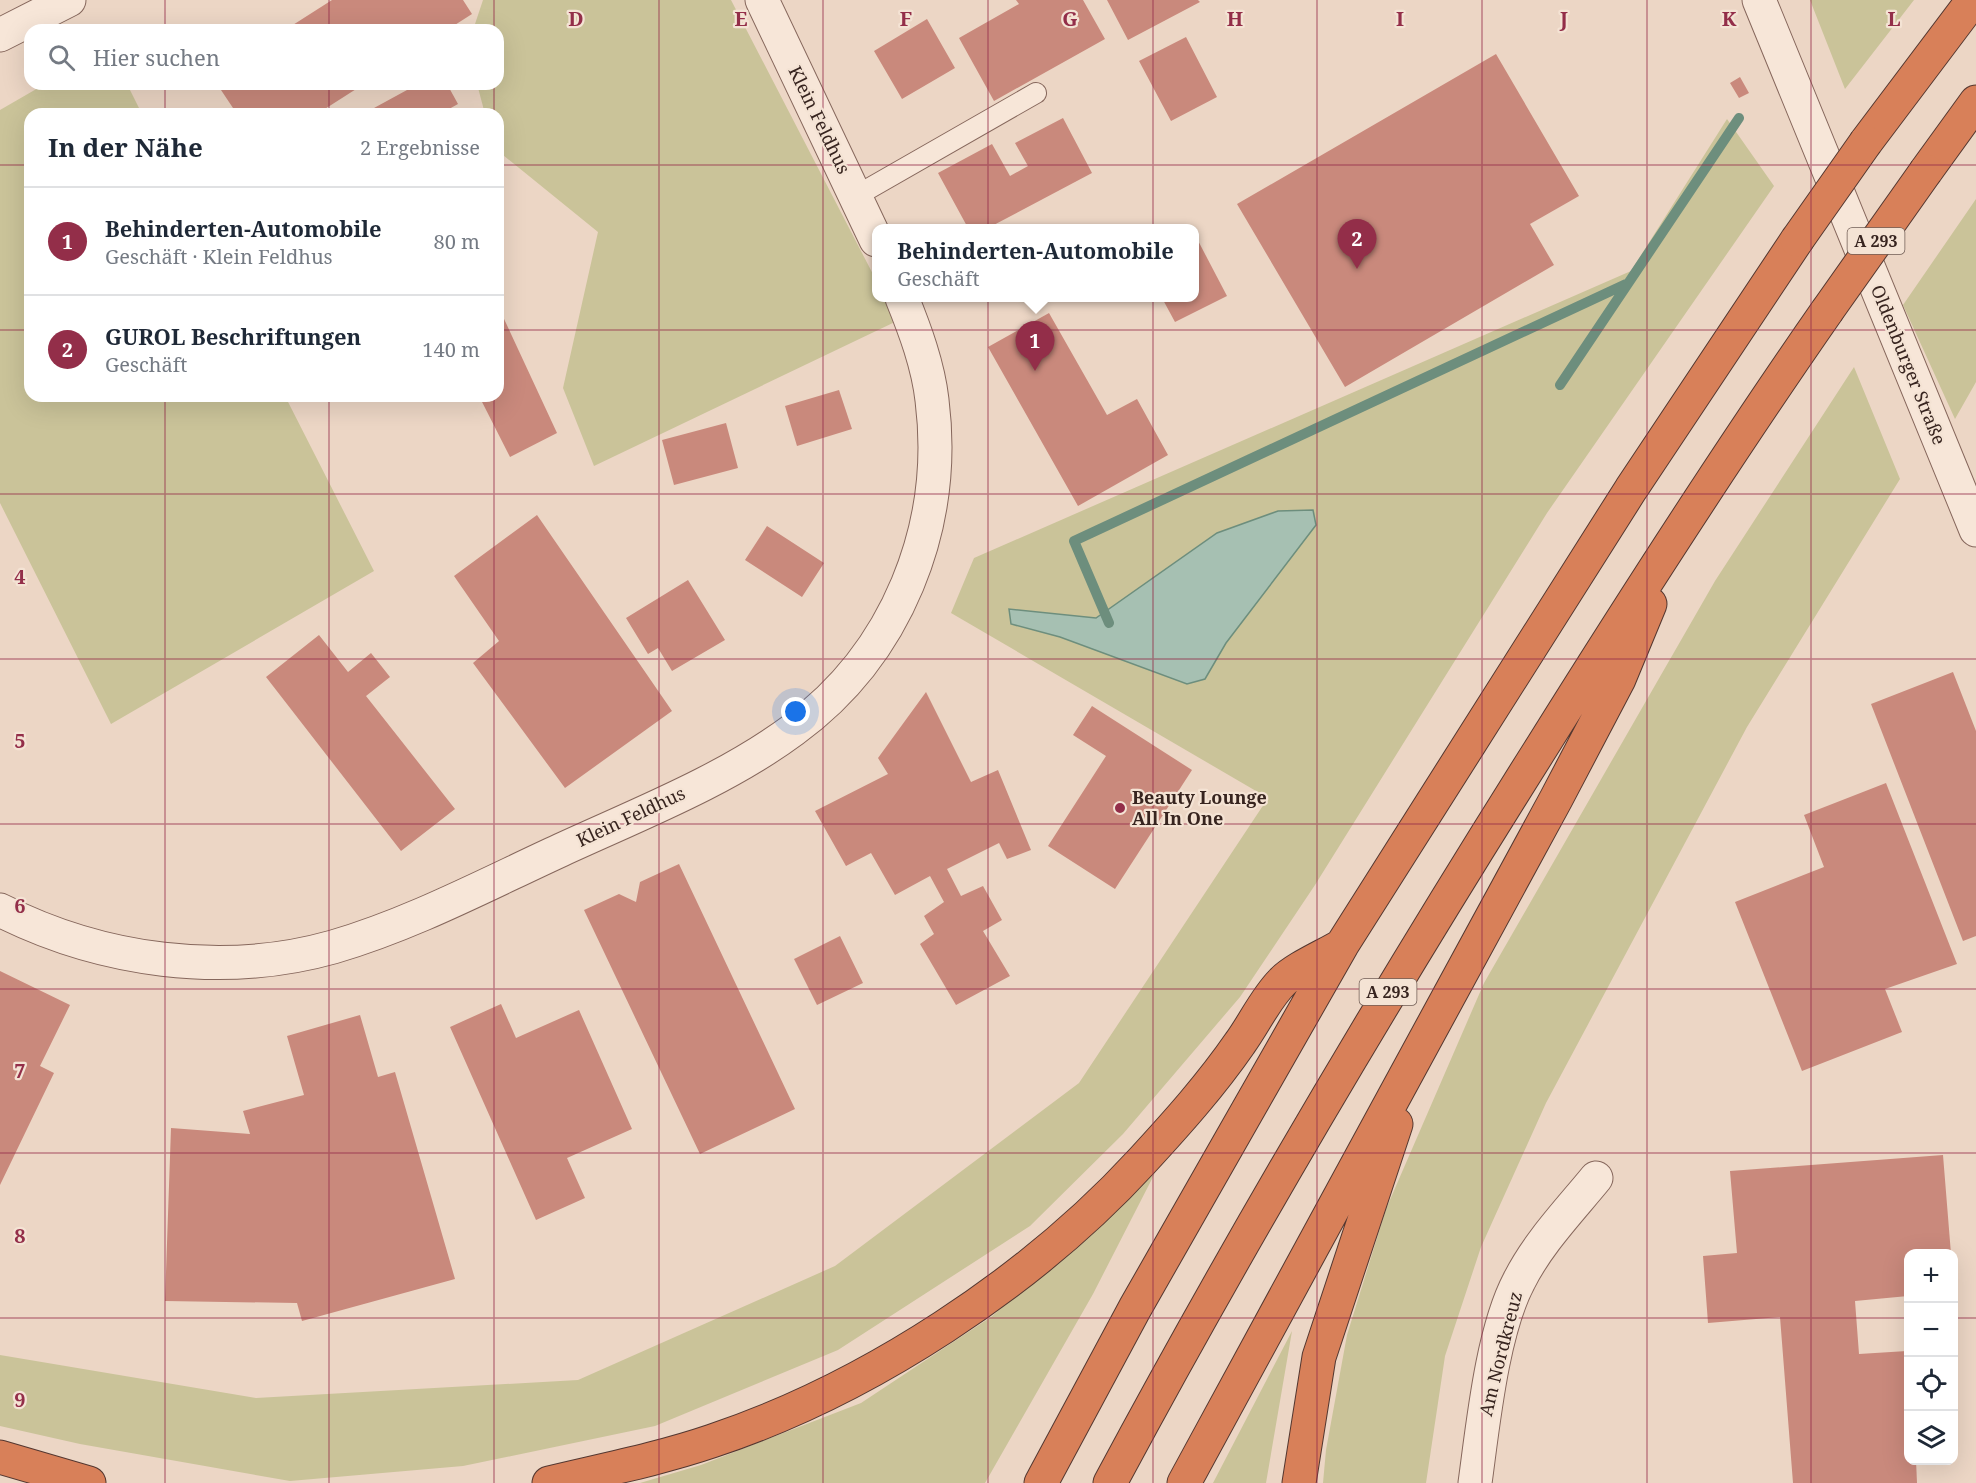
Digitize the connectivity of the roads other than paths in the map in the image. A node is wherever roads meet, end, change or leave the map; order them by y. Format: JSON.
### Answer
{"nodes":[{"id":1,"x":69,"y":0,"type":"edge"},
{"id":2,"x":762,"y":0,"type":"edge"},
{"id":3,"x":1759,"y":0,"type":"edge"},
{"id":4,"x":1973,"y":0,"type":"edge"},
{"id":5,"x":0,"y":35,"type":"edge"},
{"id":6,"x":1036,"y":93,"type":"dead end"},
{"id":7,"x":1976,"y":102,"type":"edge"},
{"id":8,"x":856,"y":196,"type":"junction"},
{"id":9,"x":872,"y":231,"type":"edge"},
{"id":10,"x":904,"y":302,"type":"edge"},
{"id":11,"x":1689,"y":514,"type":"junction"},
{"id":12,"x":1976,"y":530,"type":"edge"},
{"id":13,"x":0,"y":910,"type":"edge"},
{"id":14,"x":1342,"y":945,"type":"junction"},
{"id":15,"x":1422,"y":1044,"type":"junction"},
{"id":16,"x":1596,"y":1178,"type":"dead end"},
{"id":17,"x":0,"y":1457,"type":"edge"},
{"id":18,"x":89,"y":1483,"type":"edge"},
{"id":19,"x":549,"y":1483,"type":"edge"},
{"id":20,"x":1041,"y":1483,"type":"edge"},
{"id":21,"x":1110,"y":1483,"type":"edge"},
{"id":22,"x":1184,"y":1483,"type":"edge"},
{"id":23,"x":1299,"y":1483,"type":"edge"},
{"id":24,"x":1475,"y":1483,"type":"edge"}],
"edges":[{"from":1,"to":5,"type":"street"},
{"from":2,"to":8,"type":"street","name":"Klein Feldhus"},
{"from":3,"to":12,"type":"street","name":"Oldenburger Straße"},
{"from":4,"to":14,"type":"highway","bridge":true},
{"from":6,"to":8,"type":"lane"},
{"from":7,"to":11,"type":"highway","number":"A 293","bridge":true},
{"from":8,"to":9,"type":"street","name":"Klein Feldhus"},
{"from":10,"to":13,"type":"street","name":"Klein Feldhus"},
{"from":11,"to":15,"type":"highway"},
{"from":11,"to":21,"type":"highway","number":"A 293"},
{"from":14,"to":19,"type":"highway"},
{"from":14,"to":20,"type":"highway"},
{"from":15,"to":22,"type":"highway"},
{"from":15,"to":23,"type":"highway"},
{"from":16,"to":24,"type":"street","name":"Am Nordkreuz"},
{"from":17,"to":18,"type":"highway"}]}
